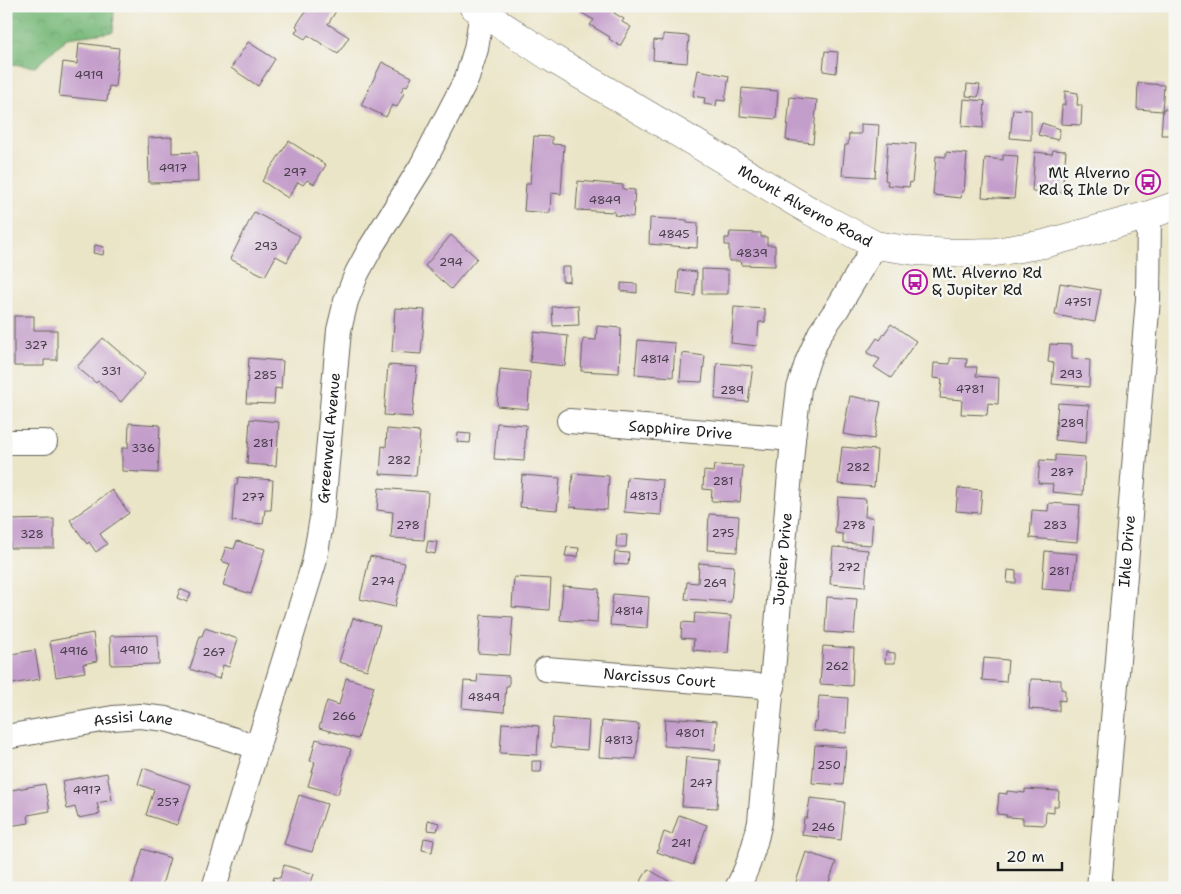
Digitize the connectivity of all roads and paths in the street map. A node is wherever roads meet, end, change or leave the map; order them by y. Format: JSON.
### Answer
{"nodes":[{"id":1,"x":479,"y":8,"type":"edge"},
{"id":2,"x":1175,"y":206,"type":"edge"},
{"id":3,"x":1149,"y":215,"type":"junction"},
{"id":4,"x":875,"y":245,"type":"junction"},
{"id":5,"x":569,"y":421,"type":"dead end"},
{"id":6,"x":793,"y":439,"type":"junction"},
{"id":7,"x":6,"y":442,"type":"edge"},
{"id":8,"x":46,"y":442,"type":"dead end"},
{"id":9,"x":546,"y":669,"type":"dead end"},
{"id":10,"x":773,"y":687,"type":"junction"},
{"id":11,"x":6,"y":737,"type":"edge"},
{"id":12,"x":258,"y":747,"type":"junction"},
{"id":13,"x":214,"y":888,"type":"edge"},
{"id":14,"x":737,"y":888,"type":"edge"},
{"id":15,"x":1098,"y":888,"type":"edge"}],
"edges":[{"from":1,"to":4,"type":"street","name":"Mount Alverno Road"},
{"from":1,"to":12,"type":"street","name":"Greenwell Avenue"},
{"from":2,"to":3,"type":"street","name":"Mount Alverno Road"},
{"from":3,"to":4,"type":"street","name":"Mount Alverno Road"},
{"from":3,"to":15,"type":"street","name":"Ihle Drive"},
{"from":4,"to":6,"type":"street","name":"Jupiter Drive"},
{"from":5,"to":6,"type":"street","name":"Sapphire Drive"},
{"from":6,"to":10,"type":"street","name":"Jupiter Drive"},
{"from":7,"to":8,"type":"street"},
{"from":9,"to":10,"type":"street","name":"Narcissus Court"},
{"from":10,"to":14,"type":"street","name":"Jupiter Drive"},
{"from":11,"to":12,"type":"street","name":"Assisi Lane"},
{"from":12,"to":13,"type":"street","name":"Greenwell Avenue"}]}
